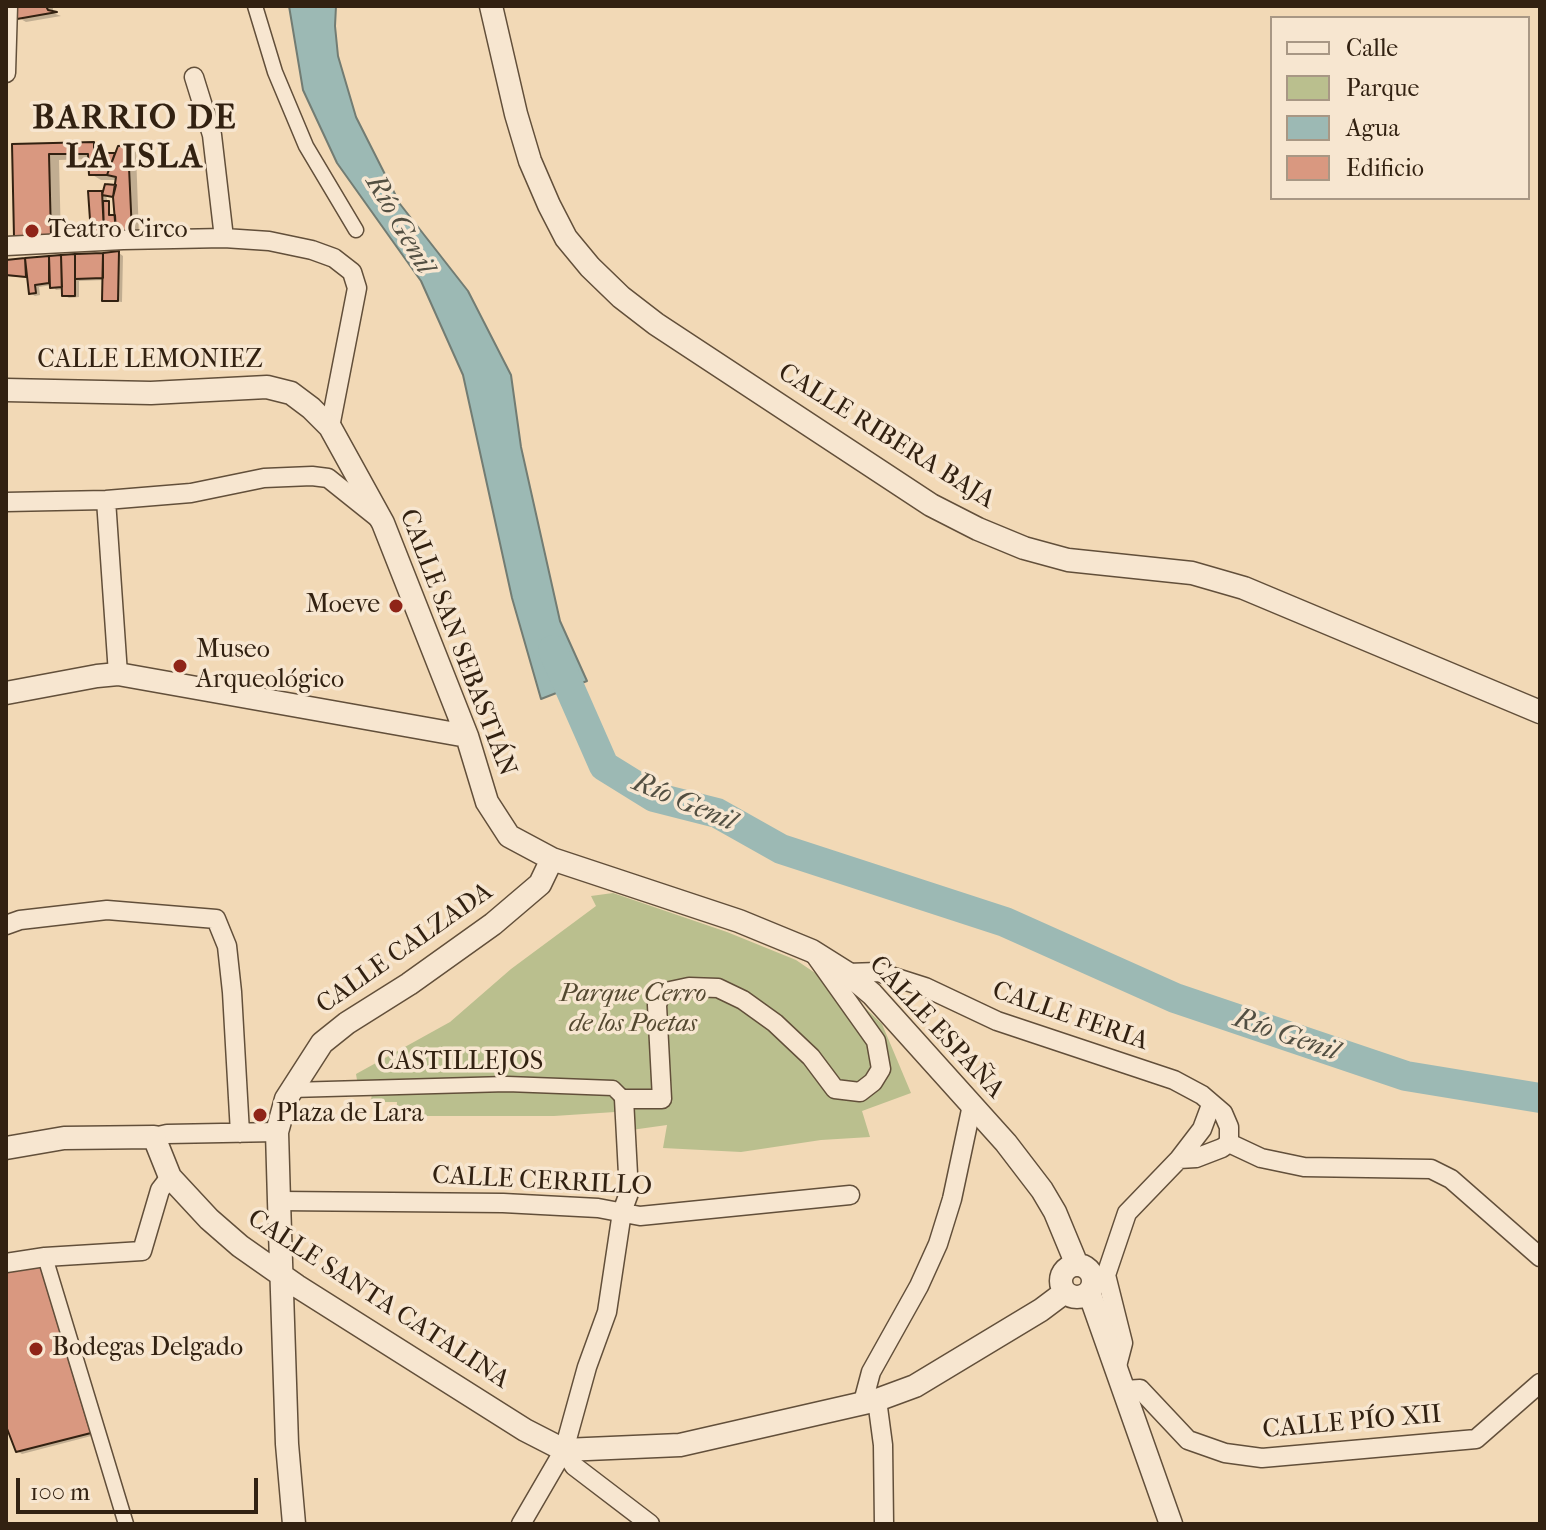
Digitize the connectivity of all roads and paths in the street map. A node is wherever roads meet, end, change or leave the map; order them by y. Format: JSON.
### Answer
{"nodes":[{"id":1,"x":8,"y":6,"type":"edge"},
{"id":2,"x":255,"y":6,"type":"edge"},
{"id":3,"x":491,"y":6,"type":"edge"},
{"id":4,"x":7,"y":30,"type":"edge"},
{"id":5,"x":6,"y":73,"type":"edge"},
{"id":6,"x":194,"y":77,"type":"dead end"},
{"id":7,"x":356,"y":230,"type":"dead end"},
{"id":8,"x":224,"y":238,"type":"junction"},
{"id":9,"x":6,"y":246,"type":"edge"},
{"id":10,"x":6,"y":390,"type":"edge"},
{"id":11,"x":330,"y":427,"type":"junction"},
{"id":12,"x":106,"y":500,"type":"junction"},
{"id":13,"x":6,"y":502,"type":"edge"},
{"id":14,"x":383,"y":523,"type":"junction"},
{"id":15,"x":107,"y":675,"type":"junction"},
{"id":16,"x":6,"y":693,"type":"edge"},
{"id":17,"x":1540,"y":712,"type":"edge"},
{"id":18,"x":467,"y":736,"type":"junction"},
{"id":19,"x":552,"y":859,"type":"junction"},
{"id":20,"x":6,"y":925,"type":"edge"},
{"id":21,"x":812,"y":951,"type":"junction"},
{"id":22,"x":847,"y":973,"type":"junction"},
{"id":23,"x":291,"y":1090,"type":"junction"},
{"id":24,"x":624,"y":1099,"type":"junction"},
{"id":25,"x":972,"y":1105,"type":"junction"},
{"id":26,"x":1211,"y":1105,"type":"junction"},
{"id":27,"x":277,"y":1132,"type":"junction"},
{"id":28,"x":240,"y":1133,"type":"junction"},
{"id":29,"x":154,"y":1137,"type":"junction"},
{"id":30,"x":1229,"y":1143,"type":"junction"},
{"id":31,"x":6,"y":1148,"type":"edge"},
{"id":32,"x":1179,"y":1159,"type":"junction"},
{"id":33,"x":170,"y":1177,"type":"junction"},
{"id":34,"x":850,"y":1195,"type":"dead end"},
{"id":35,"x":279,"y":1201,"type":"junction"},
{"id":36,"x":622,"y":1212,"type":"junction"},
{"id":37,"x":45,"y":1257,"type":"junction"},
{"id":38,"x":1540,"y":1257,"type":"edge"},
{"id":39,"x":6,"y":1263,"type":"edge"},
{"id":40,"x":1077,"y":1265,"type":"junction"},
{"id":41,"x":282,"y":1274,"type":"junction"},
{"id":42,"x":1065,"y":1292,"type":"junction"},
{"id":43,"x":1089,"y":1292,"type":"junction"},
{"id":44,"x":1117,"y":1366,"type":"junction"},
{"id":45,"x":1540,"y":1383,"type":"edge"},
{"id":46,"x":1124,"y":1390,"type":"junction"},
{"id":47,"x":870,"y":1401,"type":"junction"},
{"id":48,"x":564,"y":1450,"type":"junction"},
{"id":49,"x":126,"y":1524,"type":"edge"},
{"id":50,"x":294,"y":1524,"type":"edge"},
{"id":51,"x":521,"y":1524,"type":"edge"},
{"id":52,"x":650,"y":1524,"type":"edge"},
{"id":53,"x":884,"y":1524,"type":"edge"},
{"id":54,"x":1171,"y":1524,"type":"edge"}],
"edges":[{"from":1,"to":4,"type":"street"},
{"from":2,"to":7,"type":"street"},
{"from":3,"to":17,"type":"street","name":"CALLE RIBERA BAJA"},
{"from":4,"to":5,"type":"street"},
{"from":6,"to":8,"type":"street"},
{"from":8,"to":9,"type":"street"},
{"from":8,"to":11,"type":"street"},
{"from":10,"to":11,"type":"street","name":"CALLE LEMONIEZ"},
{"from":11,"to":14,"type":"street","name":"CALLE SAN SEBASTIÁN"},
{"from":12,"to":13,"type":"street"},
{"from":12,"to":14,"type":"street"},
{"from":12,"to":15,"type":"street"},
{"from":14,"to":18,"type":"street","name":"CALLE SAN SEBASTIÁN"},
{"from":15,"to":16,"type":"street"},
{"from":15,"to":18,"type":"street"},
{"from":18,"to":19,"type":"street","name":"CALLE SAN SEBASTIÁN"},
{"from":19,"to":21,"type":"street","name":"CALLE ESPAÑA"},
{"from":19,"to":23,"type":"street","name":"CALLE CALZADA"},
{"from":20,"to":28,"type":"street"},
{"from":21,"to":22,"type":"street","name":"CALLE ESPAÑA"},
{"from":21,"to":24,"type":"street"},
{"from":22,"to":25,"type":"street","name":"CALLE ESPAÑA"},
{"from":22,"to":26,"type":"street","name":"CALLE FERIA"},
{"from":23,"to":24,"type":"street","name":"CASTILLEJOS"},
{"from":23,"to":27,"type":"street","name":"CALLE CALZADA"},
{"from":24,"to":36,"type":"street"},
{"from":25,"to":40,"type":"street","name":"CALLE ESPAÑA"},
{"from":25,"to":47,"type":"street"},
{"from":26,"to":30,"type":"street"},
{"from":26,"to":32,"type":"street"},
{"from":27,"to":28,"type":"street"},
{"from":27,"to":35,"type":"street","name":"CALLE CALZADA"},
{"from":28,"to":29,"type":"street"},
{"from":29,"to":31,"type":"street"},
{"from":29,"to":33,"type":"street","name":"CALLE SANTA CATALINA"},
{"from":30,"to":32,"type":"street"},
{"from":30,"to":38,"type":"street"},
{"from":32,"to":44,"type":"street"},
{"from":33,"to":37,"type":"street"},
{"from":33,"to":41,"type":"street","name":"CALLE SANTA CATALINA"},
{"from":34,"to":36,"type":"street","name":"CALLE CERRILLO"},
{"from":35,"to":36,"type":"street","name":"CALLE CERRILLO"},
{"from":35,"to":41,"type":"street","name":"CALLE CALZADA"},
{"from":36,"to":48,"type":"street"},
{"from":37,"to":39,"type":"street"},
{"from":37,"to":49,"type":"street"},
{"from":40,"to":42,"type":"street"},
{"from":40,"to":43,"type":"street"},
{"from":41,"to":48,"type":"street","name":"CALLE SANTA CATALINA"},
{"from":41,"to":50,"type":"street","name":"CALLE CALZADA"},
{"from":42,"to":43,"type":"street"},
{"from":42,"to":47,"type":"street"},
{"from":43,"to":44,"type":"street"},
{"from":44,"to":46,"type":"street"},
{"from":45,"to":46,"type":"street","name":"CALLE PÍO XII"},
{"from":46,"to":54,"type":"street"},
{"from":47,"to":48,"type":"street"},
{"from":47,"to":53,"type":"street"},
{"from":48,"to":51,"type":"street"},
{"from":48,"to":52,"type":"street"}]}
